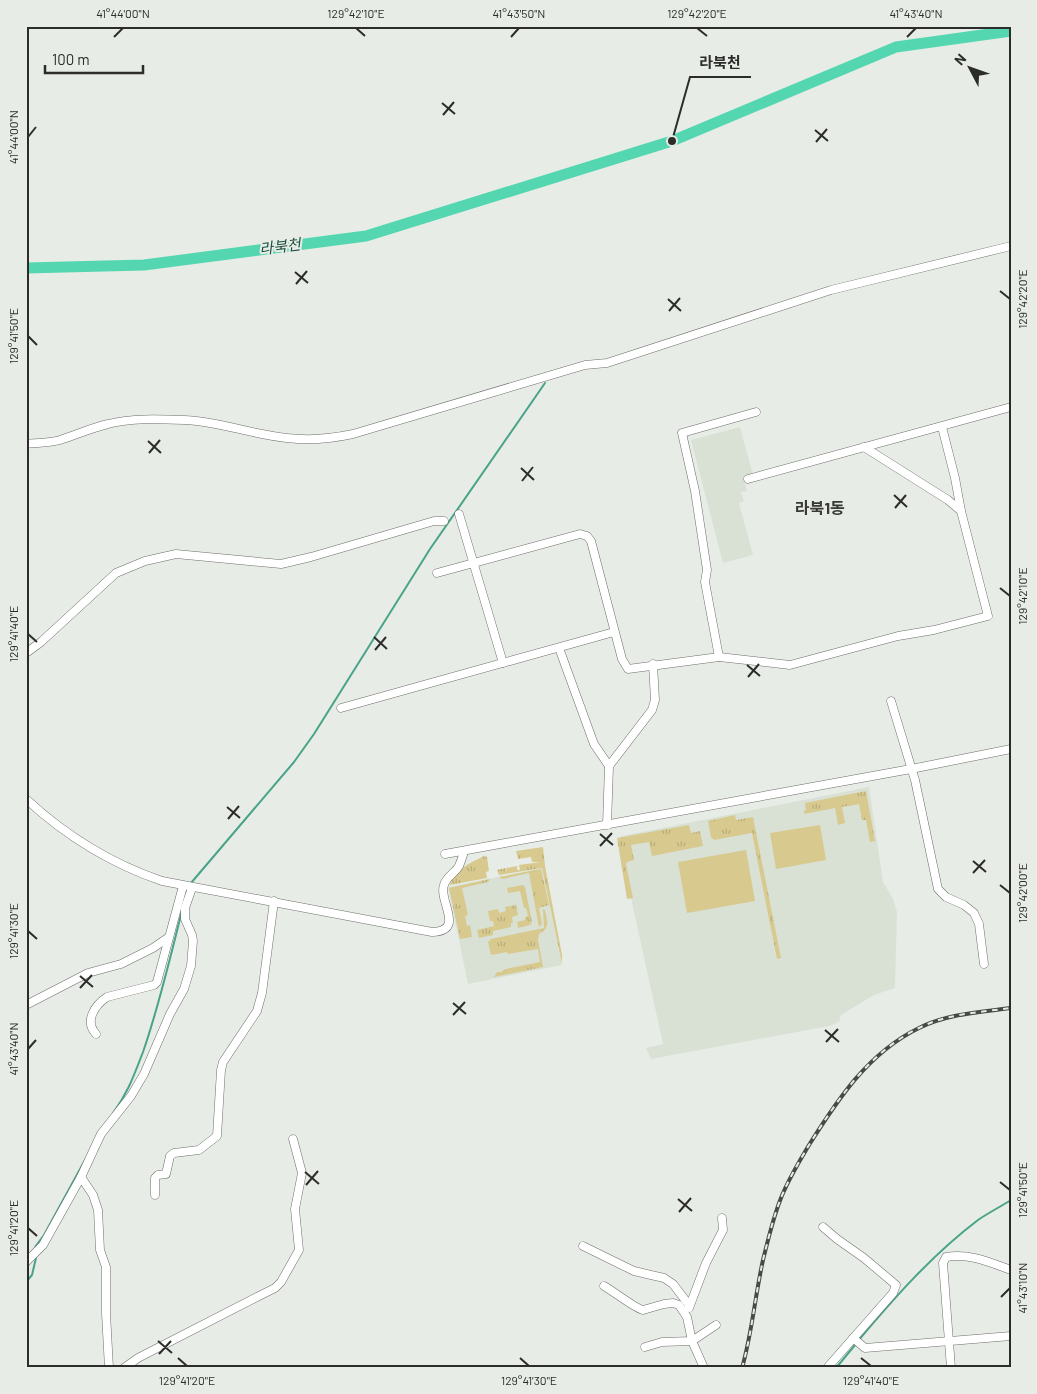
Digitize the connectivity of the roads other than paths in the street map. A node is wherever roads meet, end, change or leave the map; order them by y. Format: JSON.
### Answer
{"nodes":[{"id":1,"x":1011,"y":246,"type":"edge"},
{"id":2,"x":1011,"y":407,"type":"edge"},
{"id":3,"x":756,"y":412,"type":"dead end"},
{"id":4,"x":942,"y":426,"type":"junction"},
{"id":5,"x":26,"y":444,"type":"edge"},
{"id":6,"x":864,"y":447,"type":"junction"},
{"id":7,"x":748,"y":480,"type":"dead end"},
{"id":8,"x":961,"y":511,"type":"junction"},
{"id":9,"x":459,"y":514,"type":"dead end"},
{"id":10,"x":444,"y":521,"type":"dead end"},
{"id":11,"x":474,"y":564,"type":"junction"},
{"id":12,"x":437,"y":573,"type":"dead end"},
{"id":13,"x":614,"y":632,"type":"junction"},
{"id":14,"x":559,"y":648,"type":"junction"},
{"id":15,"x":26,"y":653,"type":"edge"},
{"id":16,"x":720,"y":657,"type":"junction"},
{"id":17,"x":503,"y":663,"type":"junction"},
{"id":18,"x":653,"y":664,"type":"junction"},
{"id":19,"x":891,"y":701,"type":"dead end"},
{"id":20,"x":341,"y":708,"type":"dead end"},
{"id":21,"x":1011,"y":749,"type":"edge"},
{"id":22,"x":610,"y":766,"type":"junction"},
{"id":23,"x":911,"y":769,"type":"junction"},
{"id":24,"x":26,"y":799,"type":"edge"},
{"id":25,"x":607,"y":825,"type":"junction"},
{"id":26,"x":464,"y":851,"type":"junction"},
{"id":27,"x":445,"y":854,"type":"dead end"},
{"id":28,"x":184,"y":886,"type":"junction"},
{"id":29,"x":192,"y":888,"type":"junction"},
{"id":30,"x":274,"y":901,"type":"junction"},
{"id":31,"x":169,"y":937,"type":"junction"},
{"id":32,"x":984,"y":964,"type":"dead end"},
{"id":33,"x":26,"y":1005,"type":"edge"},
{"id":34,"x":96,"y":1034,"type":"dead end"},
{"id":35,"x":293,"y":1139,"type":"dead end"},
{"id":36,"x":81,"y":1177,"type":"junction"},
{"id":37,"x":155,"y":1195,"type":"dead end"},
{"id":38,"x":722,"y":1218,"type":"dead end"},
{"id":39,"x":823,"y":1227,"type":"dead end"},
{"id":40,"x":583,"y":1246,"type":"dead end"},
{"id":41,"x":26,"y":1262,"type":"edge"},
{"id":42,"x":1011,"y":1270,"type":"edge"},
{"id":43,"x":604,"y":1286,"type":"dead end"},
{"id":44,"x":689,"y":1305,"type":"junction"},
{"id":45,"x":687,"y":1317,"type":"junction"},
{"id":46,"x":716,"y":1325,"type":"dead end"},
{"id":47,"x":1011,"y":1336,"type":"edge"},
{"id":48,"x":692,"y":1341,"type":"junction"},
{"id":49,"x":949,"y":1341,"type":"junction"},
{"id":50,"x":859,"y":1343,"type":"junction"},
{"id":51,"x":645,"y":1347,"type":"dead end"},
{"id":52,"x":109,"y":1368,"type":"edge"},
{"id":53,"x":124,"y":1368,"type":"edge"},
{"id":54,"x":704,"y":1368,"type":"edge"},
{"id":55,"x":827,"y":1368,"type":"edge"},
{"id":56,"x":951,"y":1368,"type":"edge"}],
"edges":[{"from":1,"to":5,"type":"street"},
{"from":2,"to":4,"type":"street"},
{"from":3,"to":16,"type":"street"},
{"from":4,"to":6,"type":"street"},
{"from":4,"to":8,"type":"street"},
{"from":6,"to":7,"type":"street"},
{"from":6,"to":8,"type":"street"},
{"from":8,"to":16,"type":"street"},
{"from":9,"to":11,"type":"street"},
{"from":10,"to":15,"type":"street"},
{"from":11,"to":12,"type":"street"},
{"from":11,"to":13,"type":"street"},
{"from":11,"to":17,"type":"street"},
{"from":13,"to":14,"type":"street"},
{"from":13,"to":18,"type":"street"},
{"from":14,"to":17,"type":"street"},
{"from":14,"to":22,"type":"street"},
{"from":16,"to":18,"type":"street"},
{"from":17,"to":20,"type":"street"},
{"from":18,"to":22,"type":"street"},
{"from":19,"to":23,"type":"street"},
{"from":21,"to":23,"type":"street"},
{"from":22,"to":25,"type":"street"},
{"from":23,"to":25,"type":"street"},
{"from":23,"to":32,"type":"street"},
{"from":24,"to":28,"type":"street"},
{"from":25,"to":26,"type":"street"},
{"from":26,"to":27,"type":"street"},
{"from":26,"to":30,"type":"street"},
{"from":28,"to":29,"type":"street"},
{"from":28,"to":31,"type":"street"},
{"from":29,"to":30,"type":"street"},
{"from":29,"to":36,"type":"street"},
{"from":30,"to":37,"type":"street"},
{"from":31,"to":33,"type":"street"},
{"from":31,"to":34,"type":"street"},
{"from":35,"to":53,"type":"street"},
{"from":36,"to":41,"type":"street"},
{"from":36,"to":52,"type":"street"},
{"from":38,"to":44,"type":"street"},
{"from":39,"to":50,"type":"street"},
{"from":40,"to":44,"type":"street"},
{"from":42,"to":49,"type":"street"},
{"from":43,"to":45,"type":"street"},
{"from":44,"to":45,"type":"street"},
{"from":45,"to":48,"type":"street"},
{"from":46,"to":48,"type":"street"},
{"from":47,"to":49,"type":"street"},
{"from":48,"to":51,"type":"street"},
{"from":48,"to":54,"type":"street"},
{"from":49,"to":50,"type":"street"},
{"from":49,"to":56,"type":"street"},
{"from":50,"to":55,"type":"street"}]}
